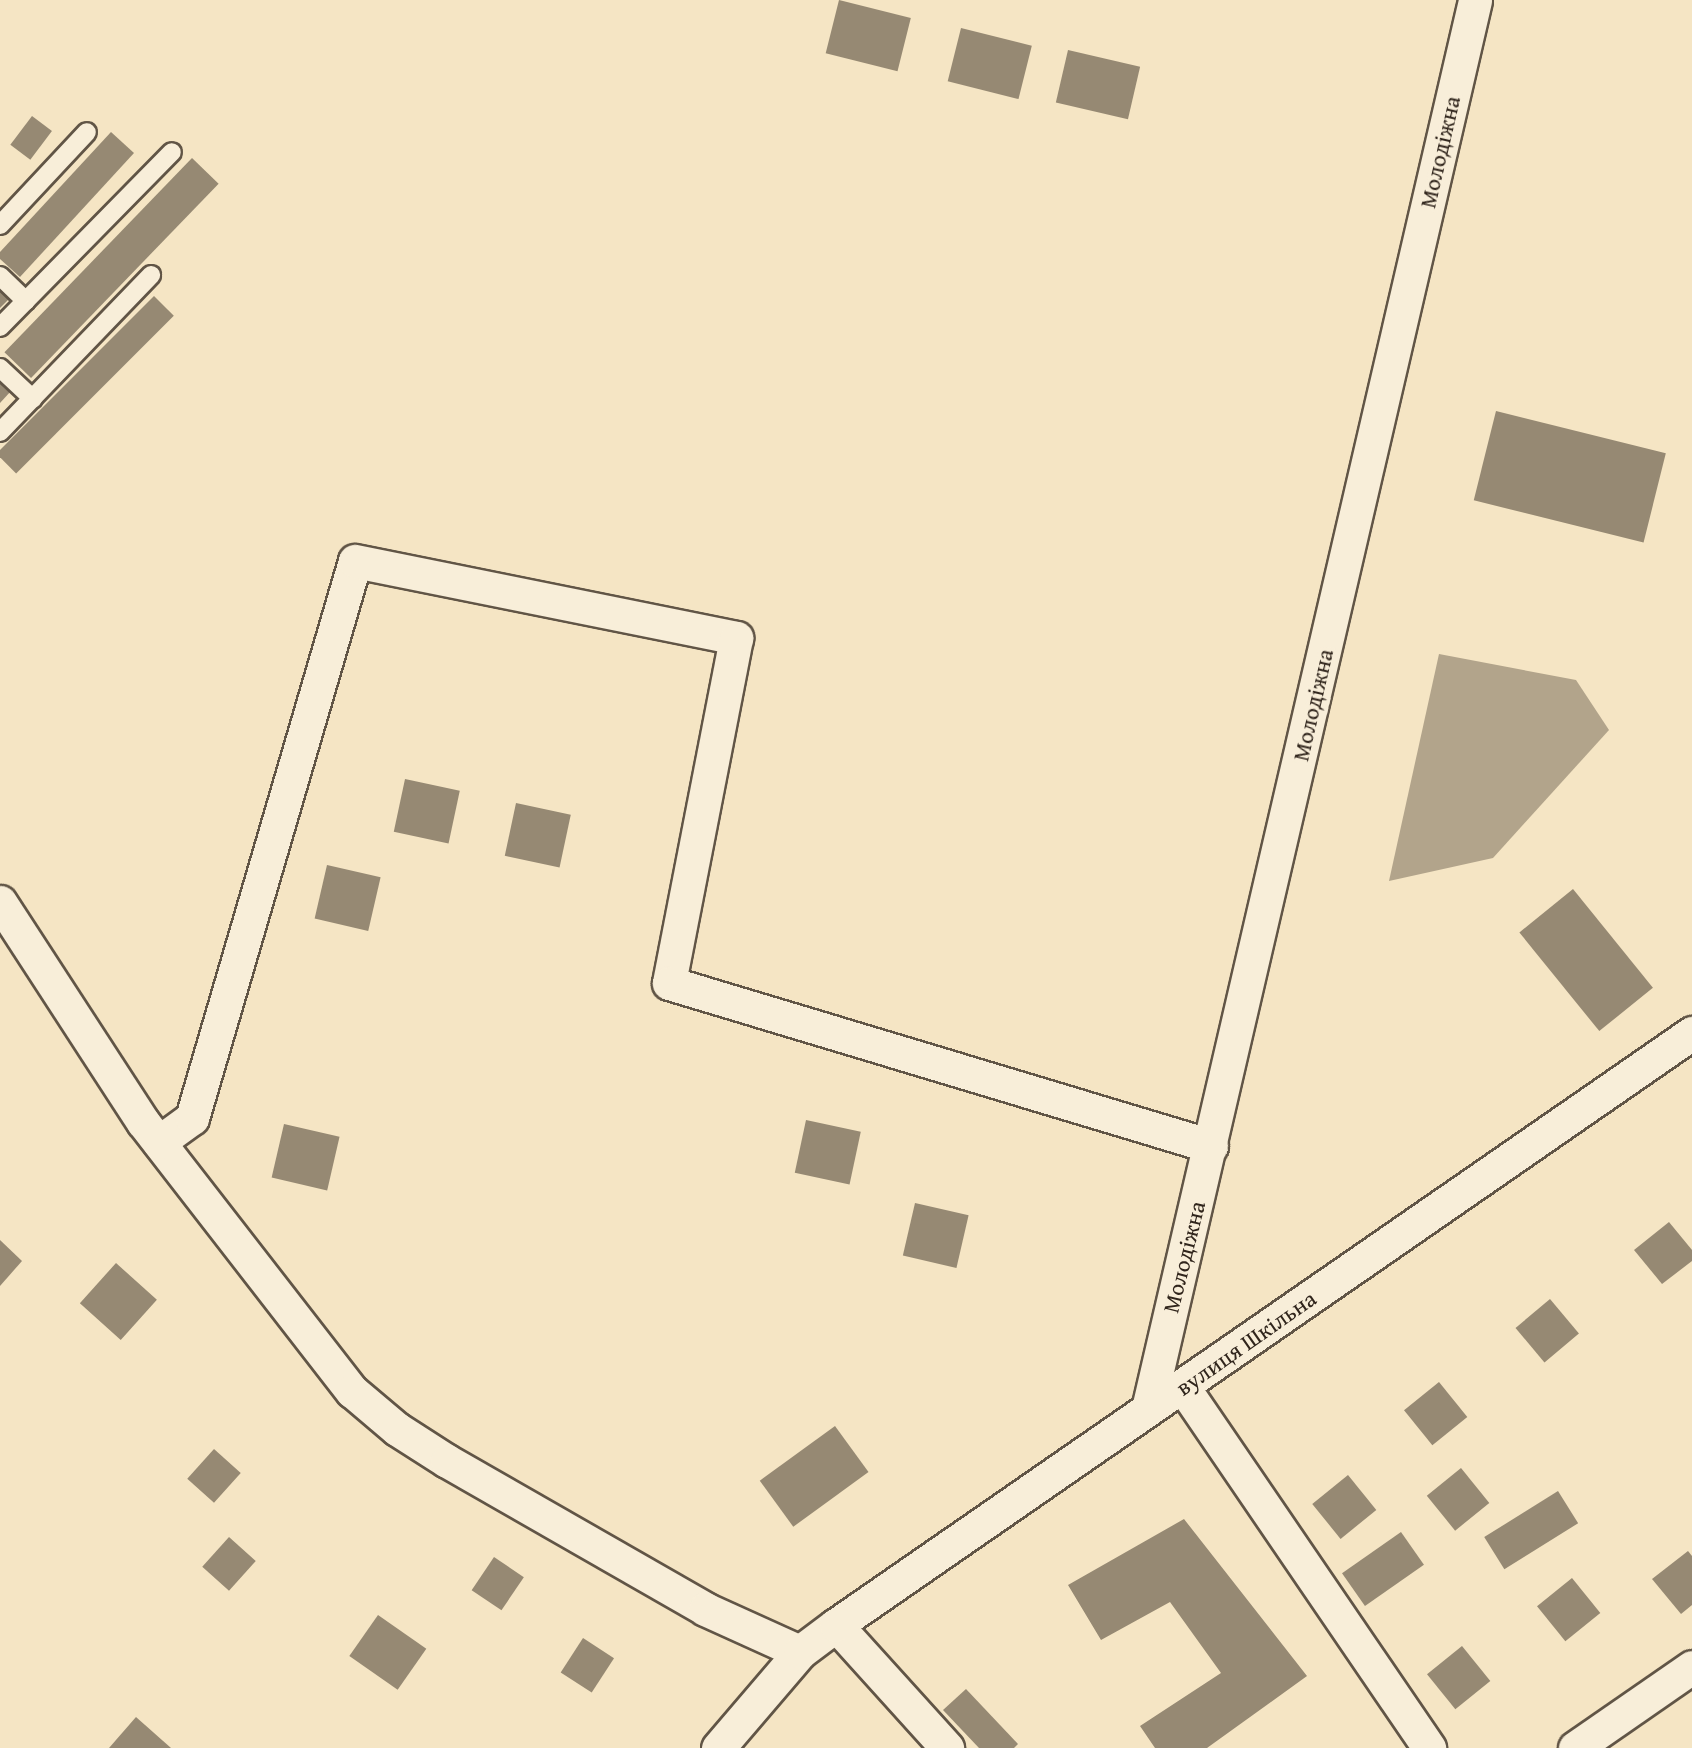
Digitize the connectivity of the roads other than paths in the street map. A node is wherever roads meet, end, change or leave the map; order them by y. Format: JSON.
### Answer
{"nodes":[{"id":1,"x":1475,"y":0,"type":"edge"},
{"id":2,"x":87,"y":132,"type":"dead end"},
{"id":3,"x":172,"y":152,"type":"dead end"},
{"id":4,"x":0,"y":225,"type":"edge"},
{"id":5,"x":152,"y":275,"type":"dead end"},
{"id":6,"x":0,"y":276,"type":"edge"},
{"id":7,"x":26,"y":301,"type":"junction"},
{"id":8,"x":0,"y":327,"type":"edge"},
{"id":9,"x":0,"y":368,"type":"edge"},
{"id":10,"x":33,"y":398,"type":"junction"},
{"id":11,"x":0,"y":432,"type":"edge"},
{"id":12,"x":0,"y":902,"type":"edge"},
{"id":13,"x":1692,"y":1033,"type":"edge"},
{"id":14,"x":159,"y":1142,"type":"junction"},
{"id":15,"x":1211,"y":1146,"type":"junction"},
{"id":16,"x":1183,"y":1387,"type":"junction"},
{"id":17,"x":1148,"y":1409,"type":"junction"},
{"id":18,"x":836,"y":1625,"type":"junction"},
{"id":19,"x":800,"y":1652,"type":"junction"},
{"id":20,"x":1692,"y":1667,"type":"edge"},
{"id":21,"x":718,"y":1748,"type":"edge"},
{"id":22,"x":947,"y":1748,"type":"edge"},
{"id":23,"x":1429,"y":1748,"type":"edge"},
{"id":24,"x":1575,"y":1748,"type":"edge"}],
"edges":[{"from":1,"to":15,"type":"street","name":"Молодіжна"},
{"from":2,"to":4,"type":"lane"},
{"from":3,"to":7,"type":"lane"},
{"from":5,"to":10,"type":"lane"},
{"from":6,"to":7,"type":"lane"},
{"from":7,"to":8,"type":"lane"},
{"from":9,"to":10,"type":"lane"},
{"from":10,"to":11,"type":"lane"},
{"from":12,"to":14,"type":"street"},
{"from":13,"to":16,"type":"street","name":"вулиця Шкільна"},
{"from":14,"to":15,"type":"street"},
{"from":14,"to":19,"type":"street"},
{"from":15,"to":17,"type":"street","name":"Молодіжна"},
{"from":16,"to":17,"type":"street","name":"вулиця Шкільна"},
{"from":16,"to":23,"type":"street"},
{"from":17,"to":18,"type":"street","name":"вулиця Шкільна"},
{"from":18,"to":19,"type":"street","name":"вулиця Шкільна"},
{"from":18,"to":22,"type":"street"},
{"from":19,"to":21,"type":"street","name":"вулиця Шкільна"},
{"from":20,"to":24,"type":"street"}]}
